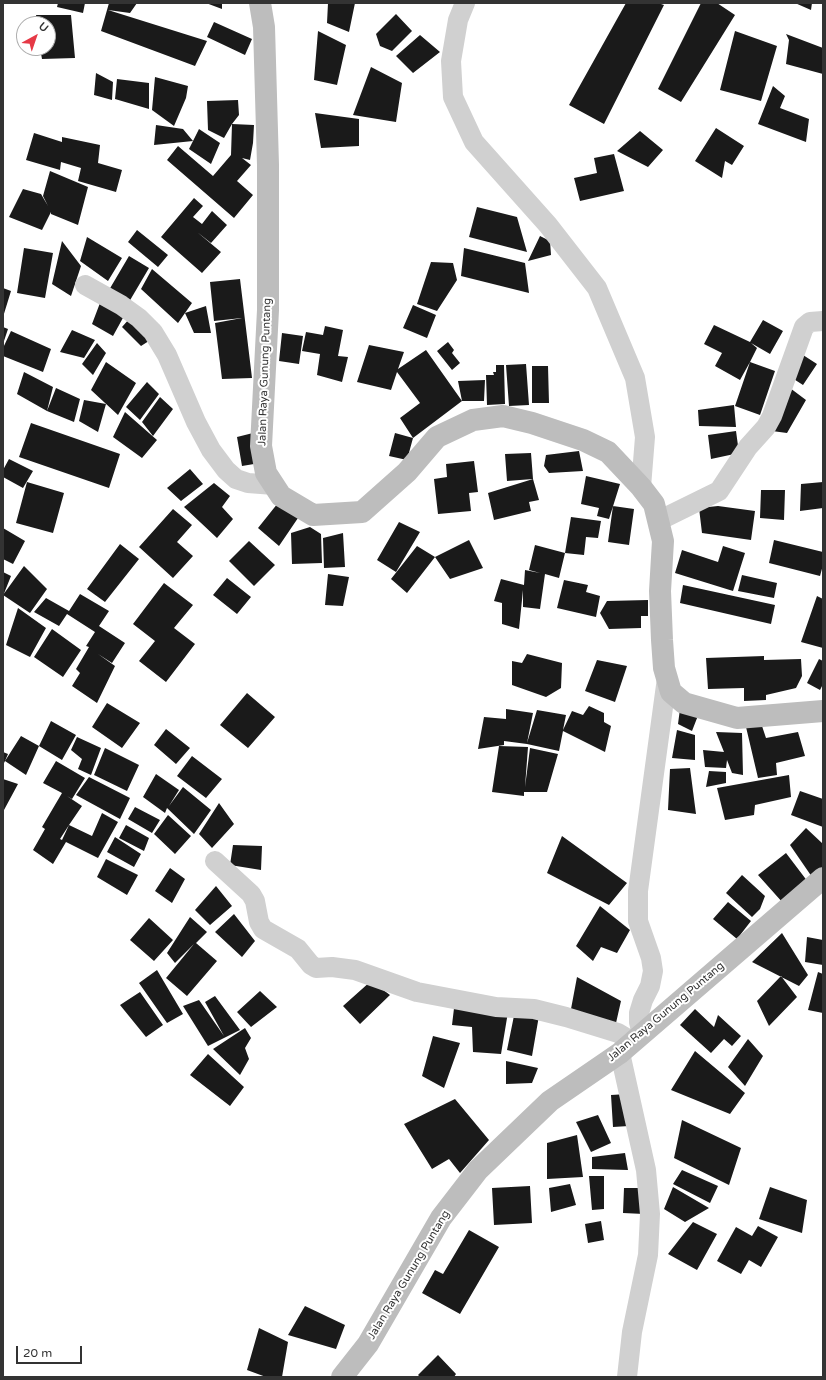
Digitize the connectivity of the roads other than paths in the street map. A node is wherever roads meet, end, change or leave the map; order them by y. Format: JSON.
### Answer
{"nodes":[{"id":1,"x":260,"y":3,"type":"edge"},
{"id":2,"x":465,"y":3,"type":"edge"},
{"id":3,"x":85,"y":285,"type":"dead end"},
{"id":4,"x":823,"y":321,"type":"edge"},
{"id":5,"x":274,"y":486,"type":"junction"},
{"id":6,"x":641,"y":487,"type":"junction"},
{"id":7,"x":658,"y":521,"type":"junction"},
{"id":8,"x":667,"y":678,"type":"junction"},
{"id":9,"x":823,"y":711,"type":"edge"},
{"id":10,"x":214,"y":861,"type":"dead end"},
{"id":11,"x":823,"y":878,"type":"edge"},
{"id":12,"x":632,"y":1043,"type":"junction"},
{"id":13,"x":342,"y":1377,"type":"edge"},
{"id":14,"x":627,"y":1377,"type":"edge"}],
"edges":[{"from":1,"to":5,"type":"street","name":"Jalan Raya Gunung Puntang"},
{"from":2,"to":6,"type":"street"},
{"from":3,"to":5,"type":"street"},
{"from":4,"to":7,"type":"street"},
{"from":5,"to":6,"type":"street","name":"Jalan Raya Gunung Puntang"},
{"from":6,"to":7,"type":"street","name":"Jalan Raya Gunung Puntang"},
{"from":7,"to":8,"type":"street","name":"Jalan Raya Gunung Puntang"},
{"from":8,"to":9,"type":"street","name":"Jalan Raya Gunung Puntang"},
{"from":8,"to":12,"type":"street"},
{"from":10,"to":12,"type":"street"},
{"from":11,"to":12,"type":"street","name":"Jalan Raya Gunung Puntang"},
{"from":12,"to":13,"type":"street","name":"Jalan Raya Gunung Puntang"},
{"from":12,"to":14,"type":"street"}]}
